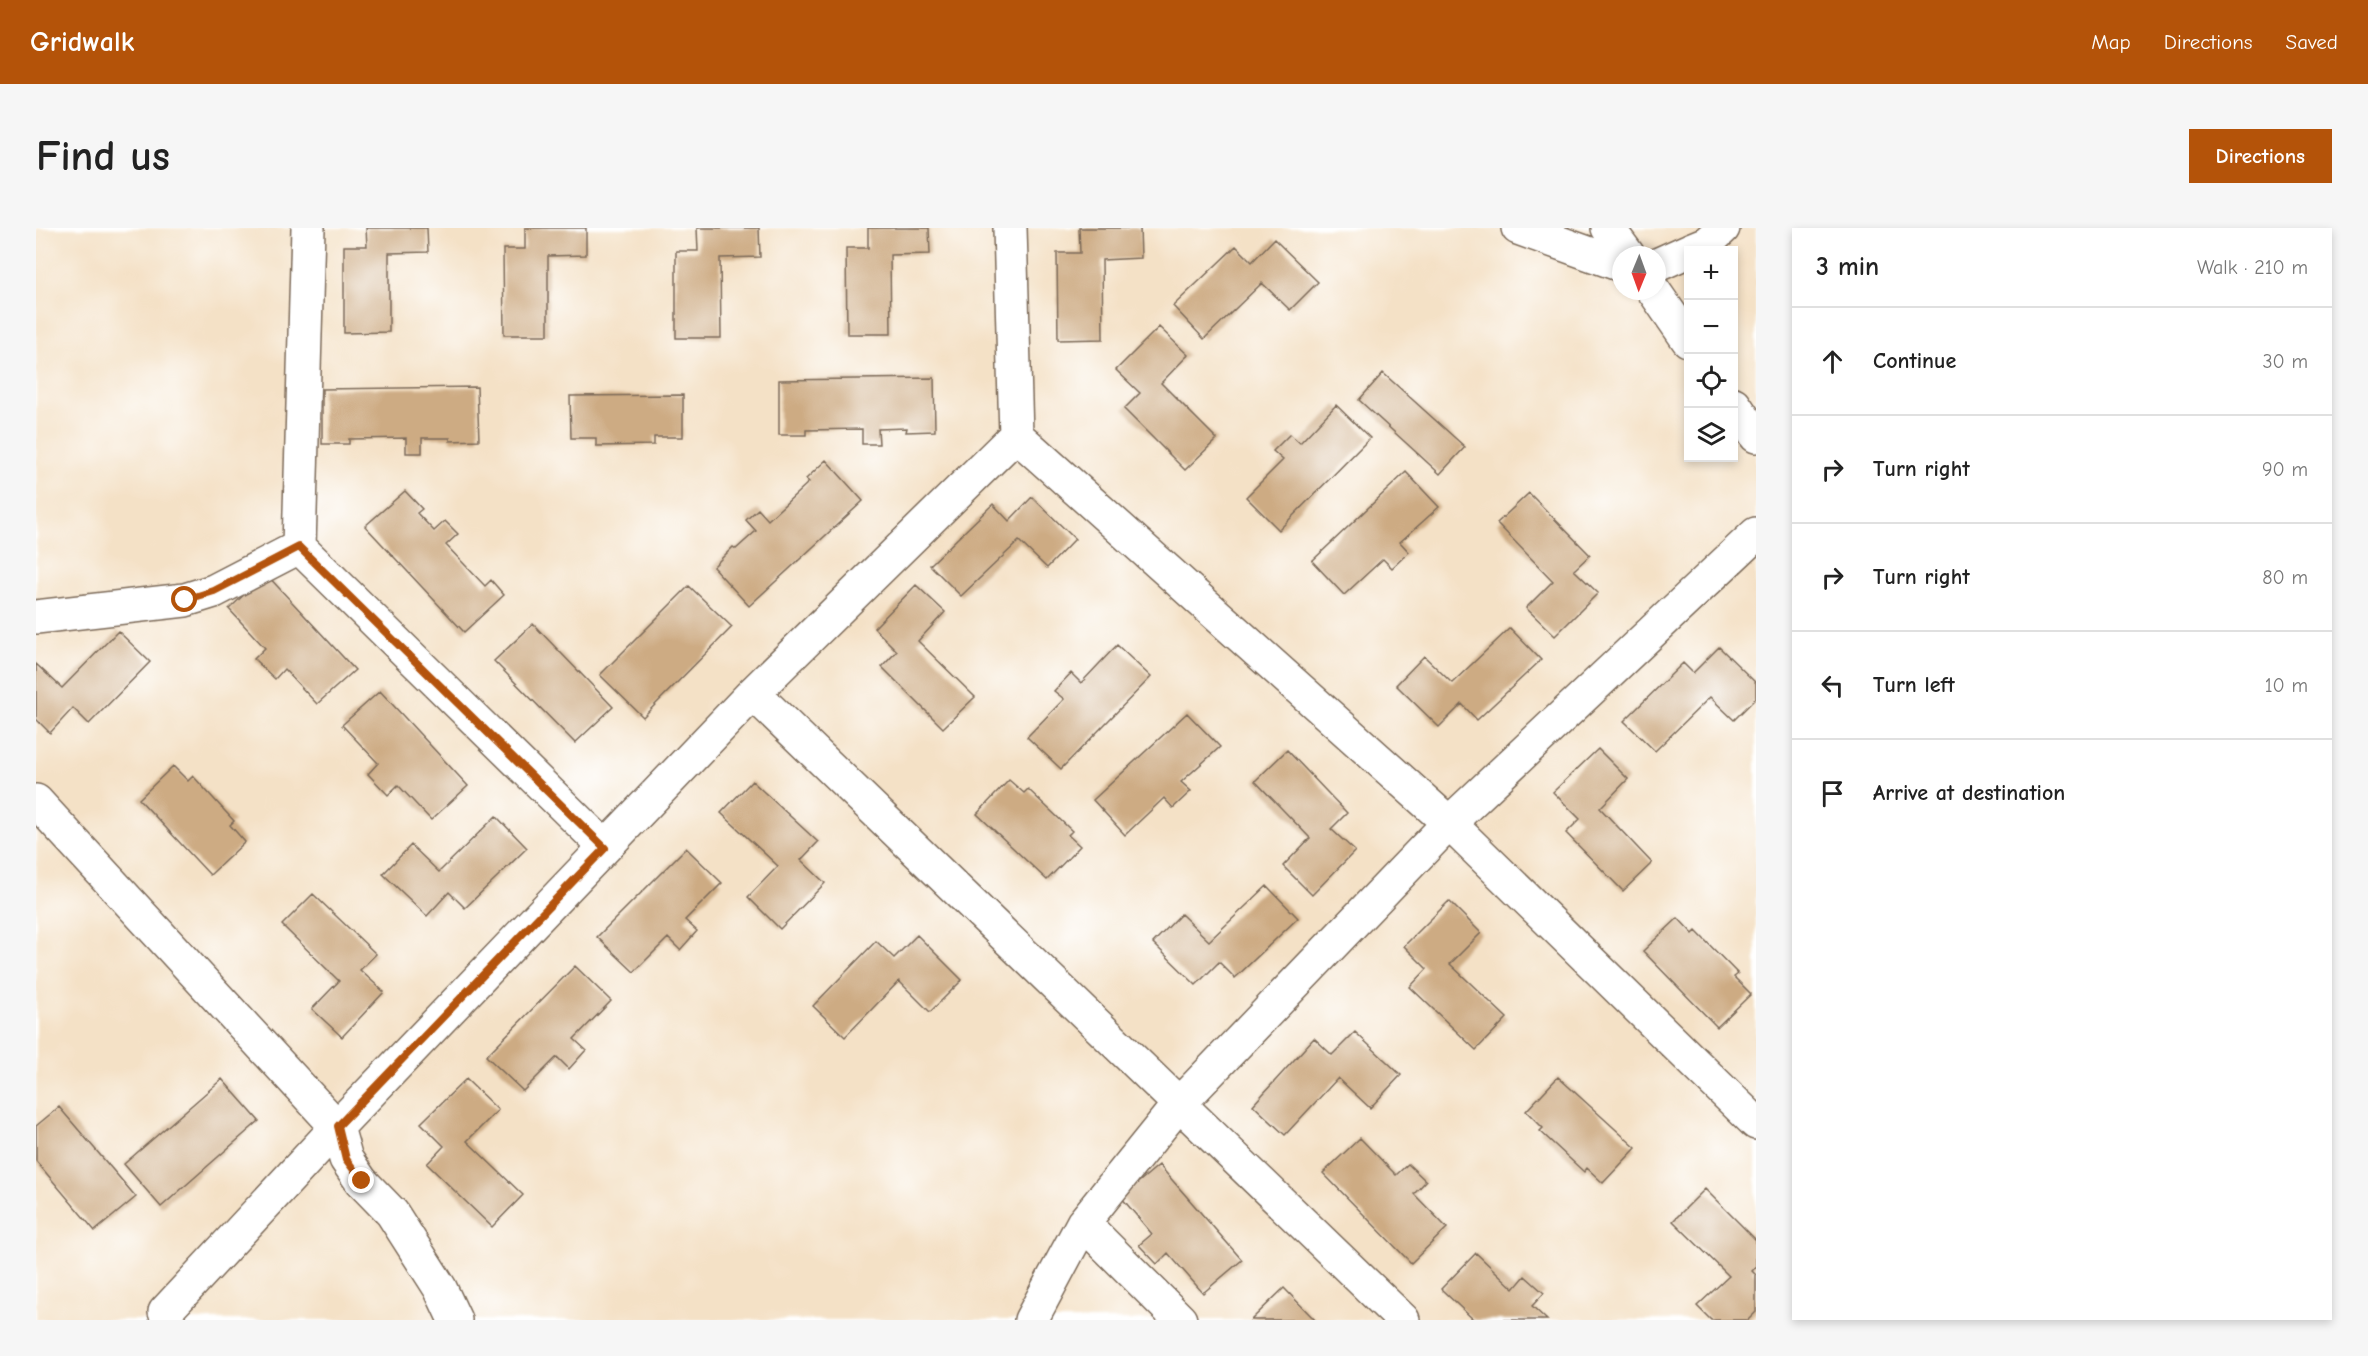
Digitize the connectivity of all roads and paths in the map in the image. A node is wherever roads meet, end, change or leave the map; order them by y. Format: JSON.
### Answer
{"nodes":[{"id":1,"x":308,"y":228,"type":"edge"},
{"id":2,"x":1010,"y":228,"type":"edge"},
{"id":3,"x":1518,"y":228,"type":"edge"},
{"id":4,"x":1608,"y":228,"type":"edge"},
{"id":5,"x":1723,"y":228,"type":"edge"},
{"id":6,"x":1621,"y":246,"type":"edge"},
{"id":7,"x":1700,"y":246,"type":"edge"},
{"id":8,"x":1684,"y":253,"type":"edge"},
{"id":9,"x":1666,"y":261,"type":"edge"},
{"id":10,"x":1612,"y":262,"type":"edge"},
{"id":11,"x":1660,"y":300,"type":"edge"},
{"id":12,"x":1684,"y":333,"type":"edge"},
{"id":13,"x":1737,"y":408,"type":"edge"},
{"id":14,"x":1016,"y":435,"type":"junction"},
{"id":15,"x":1756,"y":436,"type":"edge"},
{"id":16,"x":1756,"y":534,"type":"edge"},
{"id":17,"x":299,"y":547,"type":"junction"},
{"id":18,"x":36,"y":617,"type":"edge"},
{"id":19,"x":753,"y":693,"type":"junction"},
{"id":20,"x":36,"y":801,"type":"edge"},
{"id":21,"x":1449,"y":823,"type":"junction"},
{"id":22,"x":605,"y":848,"type":"junction"},
{"id":23,"x":1179,"y":1104,"type":"junction"},
{"id":24,"x":1756,"y":1123,"type":"edge"},
{"id":25,"x":338,"y":1126,"type":"junction"},
{"id":26,"x":1083,"y":1223,"type":"junction"},
{"id":27,"x":165,"y":1312,"type":"dead end"},
{"id":28,"x":455,"y":1320,"type":"edge"},
{"id":29,"x":1031,"y":1320,"type":"edge"},
{"id":30,"x":1180,"y":1320,"type":"edge"},
{"id":31,"x":1403,"y":1320,"type":"edge"}],
"edges":[{"from":1,"to":17,"type":"street"},
{"from":2,"to":14,"type":"street"},
{"from":3,"to":10,"type":"street"},
{"from":4,"to":6,"type":"street"},
{"from":5,"to":7,"type":"street"},
{"from":8,"to":9,"type":"street"},
{"from":11,"to":12,"type":"street"},
{"from":13,"to":15,"type":"street"},
{"from":14,"to":19,"type":"street"},
{"from":14,"to":21,"type":"street"},
{"from":16,"to":21,"type":"street"},
{"from":17,"to":18,"type":"street"},
{"from":17,"to":22,"type":"street"},
{"from":19,"to":22,"type":"street"},
{"from":19,"to":23,"type":"street"},
{"from":20,"to":25,"type":"street"},
{"from":21,"to":23,"type":"street"},
{"from":21,"to":24,"type":"street"},
{"from":22,"to":25,"type":"street"},
{"from":23,"to":26,"type":"street"},
{"from":23,"to":31,"type":"street"},
{"from":25,"to":27,"type":"street"},
{"from":25,"to":28,"type":"street"},
{"from":26,"to":29,"type":"street"},
{"from":26,"to":30,"type":"street"}]}
